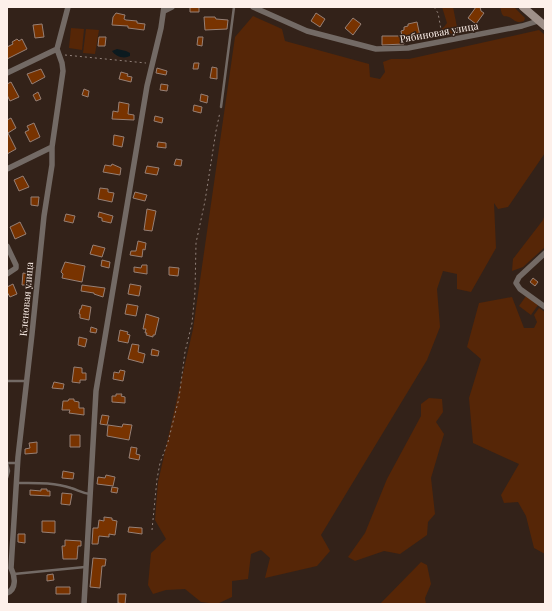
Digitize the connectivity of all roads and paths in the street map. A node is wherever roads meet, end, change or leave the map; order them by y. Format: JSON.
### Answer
{"nodes":[{"id":1,"x":68,"y":7,"type":"edge"},
{"id":2,"x":172,"y":7,"type":"edge"},
{"id":3,"x":234,"y":7,"type":"edge"},
{"id":4,"x":253,"y":7,"type":"edge"},
{"id":5,"x":434,"y":7,"type":"edge"},
{"id":6,"x":523,"y":7,"type":"edge"},
{"id":7,"x":164,"y":9,"type":"edge"},
{"id":8,"x":542,"y":23,"type":"edge"},
{"id":9,"x":444,"y":41,"type":"junction"},
{"id":10,"x":57,"y":51,"type":"junction"},
{"id":11,"x":152,"y":63,"type":"junction"},
{"id":12,"x":7,"y":73,"type":"edge"},
{"id":13,"x":221,"y":107,"type":"joint"},
{"id":14,"x":52,"y":146,"type":"junction"},
{"id":15,"x":7,"y":169,"type":"edge"},
{"id":16,"x":7,"y":246,"type":"edge"},
{"id":17,"x":545,"y":253,"type":"edge"},
{"id":18,"x":7,"y":274,"type":"edge"},
{"id":19,"x":545,"y":307,"type":"edge"},
{"id":20,"x":7,"y":381,"type":"edge"},
{"id":21,"x":26,"y":381,"type":"junction"},
{"id":22,"x":7,"y":463,"type":"edge"},
{"id":23,"x":17,"y":464,"type":"junction"},
{"id":24,"x":7,"y":478,"type":"edge"},
{"id":25,"x":16,"y":482,"type":"junction"},
{"id":26,"x":90,"y":494,"type":"junction"},
{"id":27,"x":152,"y":530,"type":"dead end"},
{"id":28,"x":85,"y":567,"type":"junction"},
{"id":29,"x":14,"y":574,"type":"junction"},
{"id":30,"x":7,"y":593,"type":"edge"},
{"id":31,"x":84,"y":604,"type":"edge"}],
"edges":[{"from":1,"to":10,"type":"street","name":"Кленовая улица"},
{"from":2,"to":7,"type":"street"},
{"from":3,"to":13,"type":"lane"},
{"from":4,"to":9,"type":"street","name":"Рябиновая улица"},
{"from":5,"to":9,"type":"path"},
{"from":6,"to":8,"type":"main road"},
{"from":7,"to":11,"type":"street"},
{"from":8,"to":9,"type":"street","name":"Рябиновая улица"},
{"from":10,"to":11,"type":"path"},
{"from":10,"to":12,"type":"street"},
{"from":10,"to":14,"type":"street","name":"Кленовая улица"},
{"from":11,"to":26,"type":"street"},
{"from":13,"to":27,"type":"path"},
{"from":14,"to":15,"type":"street"},
{"from":14,"to":21,"type":"street","name":"Кленовая улица"},
{"from":16,"to":18,"type":"street"},
{"from":17,"to":19,"type":"street"},
{"from":20,"to":21,"type":"lane"},
{"from":21,"to":23,"type":"street","name":"Кленовая улица"},
{"from":22,"to":23,"type":"lane"},
{"from":22,"to":24,"type":"lane"},
{"from":23,"to":25,"type":"street","name":"Кленовая улица"},
{"from":25,"to":26,"type":"lane"},
{"from":25,"to":29,"type":"street","name":"Кленовая улица"},
{"from":26,"to":28,"type":"street"},
{"from":28,"to":29,"type":"lane"},
{"from":28,"to":31,"type":"street"},
{"from":29,"to":30,"type":"street","name":"Кленовая улица"}]}
